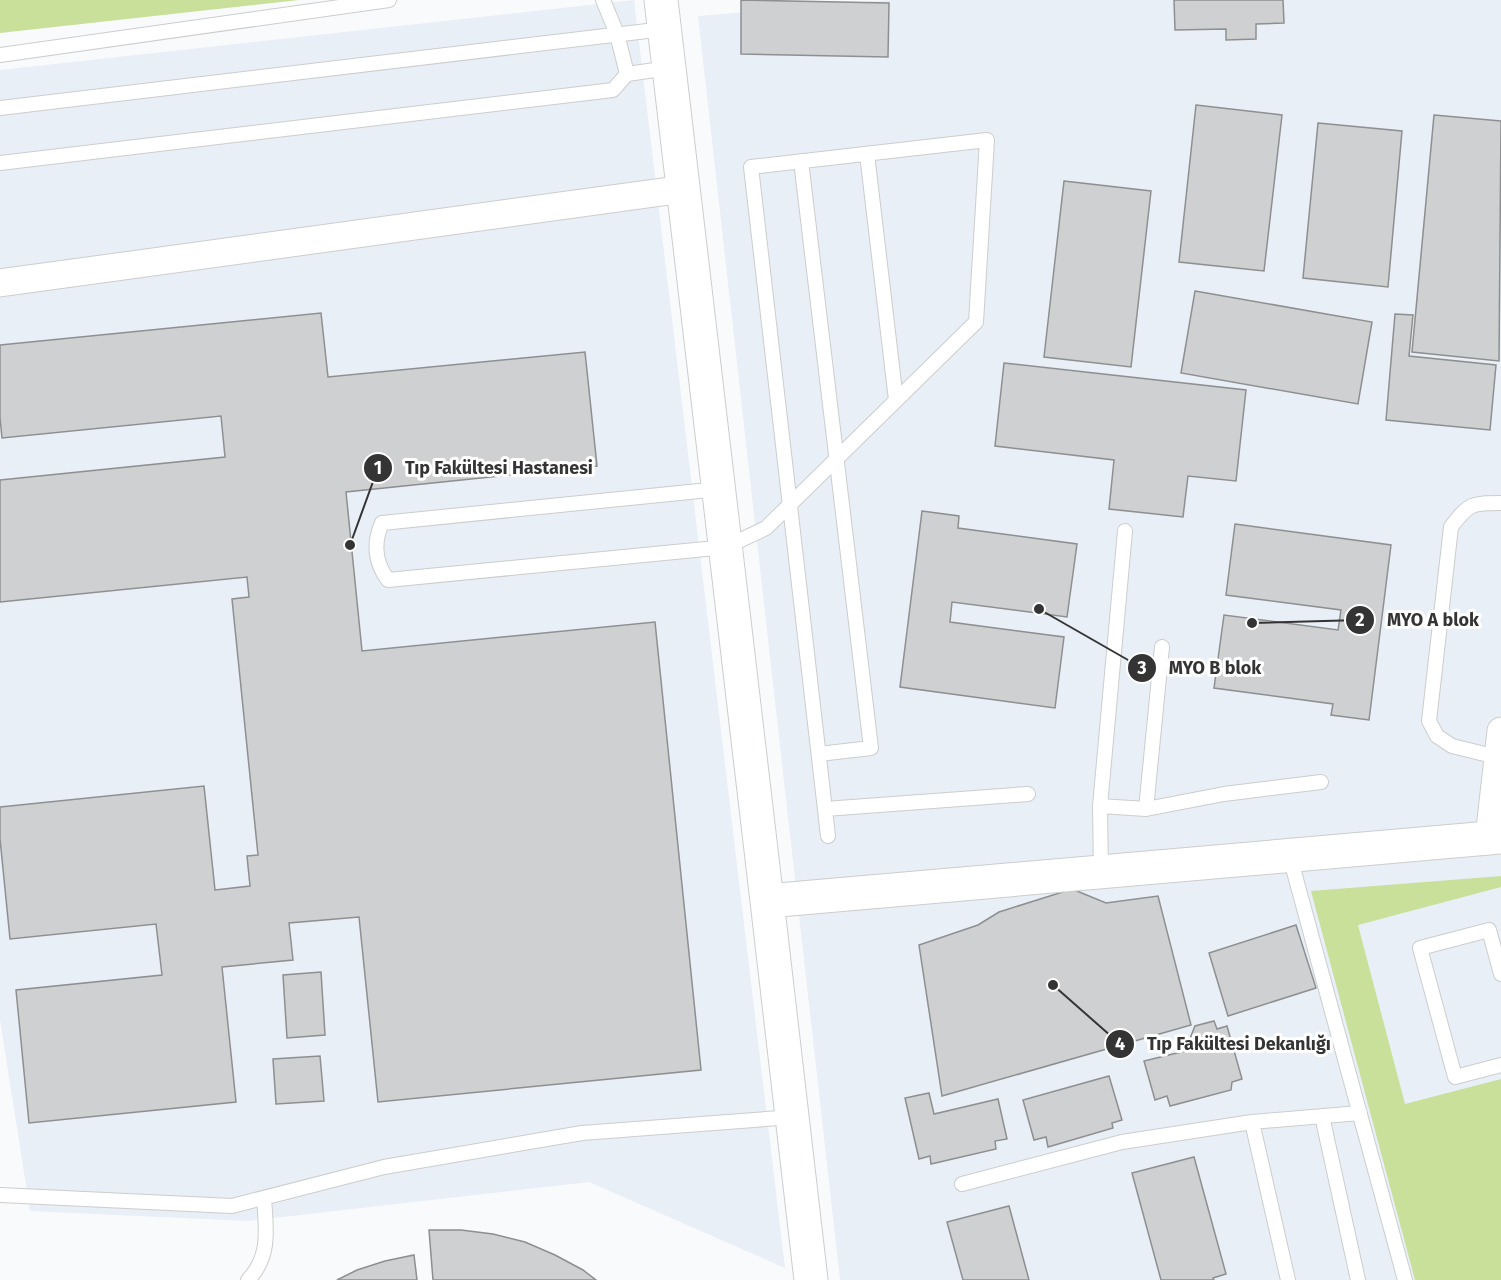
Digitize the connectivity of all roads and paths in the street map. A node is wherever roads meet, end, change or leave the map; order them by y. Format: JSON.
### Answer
{"nodes":[{"id":1,"x":389,"y":0,"type":"edge"},
{"id":2,"x":603,"y":0,"type":"edge"},
{"id":3,"x":663,"y":14,"type":"edge"},
{"id":4,"x":617,"y":34,"type":"junction"},
{"id":5,"x":0,"y":55,"type":"edge"},
{"id":6,"x":669,"y":68,"type":"junction"},
{"id":7,"x":627,"y":74,"type":"junction"},
{"id":8,"x":0,"y":108,"type":"edge"},
{"id":9,"x":867,"y":154,"type":"junction"},
{"id":10,"x":801,"y":161,"type":"junction"},
{"id":11,"x":0,"y":163,"type":"edge"},
{"id":12,"x":684,"y":189,"type":"junction"},
{"id":13,"x":0,"y":283,"type":"edge"},
{"id":14,"x":896,"y":400,"type":"junction"},
{"id":15,"x":836,"y":459,"type":"junction"},
{"id":16,"x":719,"y":489,"type":"junction"},
{"id":17,"x":1501,"y":503,"type":"edge"},
{"id":18,"x":790,"y":505,"type":"junction"},
{"id":19,"x":1125,"y":531,"type":"dead end"},
{"id":20,"x":726,"y":547,"type":"junction"},
{"id":21,"x":1162,"y":647,"type":"dead end"},
{"id":22,"x":1501,"y":730,"type":"edge"},
{"id":23,"x":819,"y":754,"type":"junction"},
{"id":24,"x":1500,"y":758,"type":"edge"},
{"id":25,"x":1321,"y":782,"type":"dead end"},
{"id":26,"x":1028,"y":794,"type":"dead end"},
{"id":27,"x":1100,"y":806,"type":"junction"},
{"id":28,"x":825,"y":809,"type":"junction"},
{"id":29,"x":1146,"y":809,"type":"junction"},
{"id":30,"x":828,"y":836,"type":"dead end"},
{"id":31,"x":1495,"y":838,"type":"edge"},
{"id":32,"x":1290,"y":857,"type":"junction"},
{"id":33,"x":1101,"y":873,"type":"junction"},
{"id":34,"x":767,"y":901,"type":"junction"},
{"id":35,"x":1501,"y":974,"type":"edge"},
{"id":36,"x":1501,"y":1065,"type":"edge"},
{"id":37,"x":1360,"y":1113,"type":"junction"},
{"id":38,"x":1322,"y":1116,"type":"junction"},
{"id":39,"x":793,"y":1117,"type":"junction"},
{"id":40,"x":1252,"y":1122,"type":"junction"},
{"id":41,"x":962,"y":1184,"type":"dead end"},
{"id":42,"x":0,"y":1195,"type":"edge"},
{"id":43,"x":264,"y":1198,"type":"junction"},
{"id":44,"x":248,"y":1280,"type":"edge"},
{"id":45,"x":811,"y":1280,"type":"edge"},
{"id":46,"x":1288,"y":1280,"type":"edge"},
{"id":47,"x":1358,"y":1280,"type":"edge"},
{"id":48,"x":1405,"y":1280,"type":"edge"}],
"edges":[{"from":1,"to":5,"type":"lane"},
{"from":2,"to":4,"type":"lane"},
{"from":3,"to":4,"type":"lane"},
{"from":3,"to":6,"type":"street"},
{"from":4,"to":7,"type":"lane"},
{"from":4,"to":8,"type":"lane"},
{"from":6,"to":7,"type":"lane"},
{"from":6,"to":12,"type":"street"},
{"from":7,"to":11,"type":"lane"},
{"from":9,"to":10,"type":"lane"},
{"from":9,"to":14,"type":"lane"},
{"from":9,"to":14,"type":"lane"},
{"from":10,"to":15,"type":"lane"},
{"from":10,"to":18,"type":"lane"},
{"from":12,"to":13,"type":"street"},
{"from":12,"to":16,"type":"street"},
{"from":14,"to":15,"type":"lane"},
{"from":15,"to":18,"type":"lane"},
{"from":15,"to":23,"type":"lane"},
{"from":16,"to":20,"type":"street"},
{"from":16,"to":20,"type":"lane"},
{"from":17,"to":24,"type":"lane"},
{"from":18,"to":20,"type":"lane"},
{"from":18,"to":23,"type":"lane"},
{"from":19,"to":27,"type":"lane"},
{"from":20,"to":34,"type":"street"},
{"from":21,"to":29,"type":"lane"},
{"from":22,"to":24,"type":"street"},
{"from":23,"to":28,"type":"lane"},
{"from":24,"to":31,"type":"street"},
{"from":25,"to":29,"type":"lane"},
{"from":26,"to":28,"type":"lane"},
{"from":27,"to":29,"type":"lane"},
{"from":27,"to":33,"type":"lane"},
{"from":28,"to":30,"type":"lane"},
{"from":31,"to":32,"type":"street"},
{"from":32,"to":33,"type":"street"},
{"from":32,"to":37,"type":"lane"},
{"from":33,"to":34,"type":"street"},
{"from":34,"to":39,"type":"street"},
{"from":35,"to":36,"type":"lane"},
{"from":37,"to":38,"type":"lane"},
{"from":37,"to":48,"type":"lane"},
{"from":38,"to":40,"type":"lane"},
{"from":38,"to":47,"type":"lane"},
{"from":39,"to":43,"type":"lane"},
{"from":39,"to":45,"type":"street"},
{"from":40,"to":41,"type":"lane"},
{"from":40,"to":46,"type":"lane"},
{"from":42,"to":43,"type":"lane"},
{"from":43,"to":44,"type":"lane"}]}
